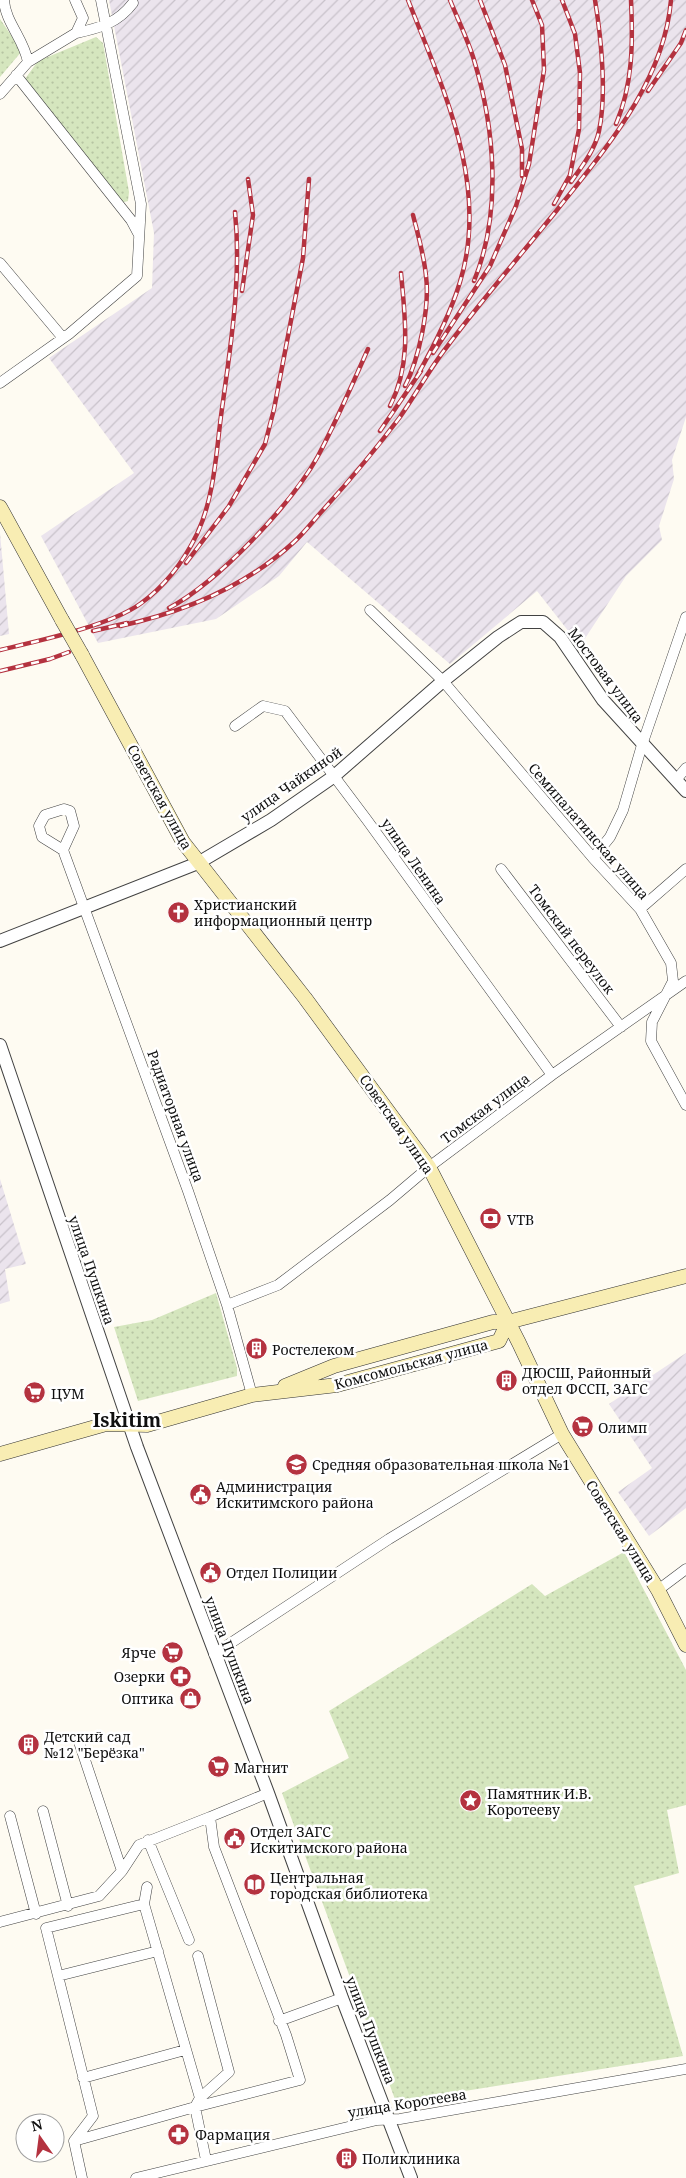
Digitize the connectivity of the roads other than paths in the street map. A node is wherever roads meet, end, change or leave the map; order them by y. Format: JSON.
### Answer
{"nodes":[{"id":1,"x":4,"y":0,"type":"edge"},
{"id":2,"x":75,"y":0,"type":"edge"},
{"id":3,"x":101,"y":0,"type":"edge"},
{"id":4,"x":132,"y":3,"type":"dead end"},
{"id":5,"x":108,"y":26,"type":"junction"},
{"id":6,"x":76,"y":33,"type":"junction"},
{"id":7,"x":28,"y":62,"type":"junction"},
{"id":8,"x":16,"y":75,"type":"junction"},
{"id":9,"x":0,"y":94,"type":"edge"},
{"id":10,"x":139,"y":236,"type":"junction"},
{"id":11,"x":0,"y":263,"type":"edge"},
{"id":12,"x":63,"y":338,"type":"junction"},
{"id":13,"x":0,"y":383,"type":"edge"},
{"id":14,"x":0,"y":507,"type":"edge"},
{"id":15,"x":370,"y":610,"type":"dead end"},
{"id":16,"x":686,"y":617,"type":"edge"},
{"id":17,"x":543,"y":622,"type":"joint"},
{"id":18,"x":443,"y":681,"type":"junction"},
{"id":19,"x":235,"y":726,"type":"dead end"},
{"id":20,"x":642,"y":746,"type":"junction"},
{"id":21,"x":686,"y":768,"type":"edge"},
{"id":22,"x":334,"y":777,"type":"junction"},
{"id":23,"x":676,"y":780,"type":"junction"},
{"id":24,"x":686,"y":791,"type":"edge"},
{"id":25,"x":63,"y":850,"type":"dead end"},
{"id":26,"x":592,"y":858,"type":"junction"},
{"id":27,"x":198,"y":863,"type":"junction"},
{"id":28,"x":501,"y":869,"type":"dead end"},
{"id":29,"x":686,"y":869,"type":"edge"},
{"id":30,"x":86,"y":907,"type":"junction"},
{"id":31,"x":640,"y":910,"type":"junction"},
{"id":32,"x":0,"y":941,"type":"edge"},
{"id":33,"x":686,"y":981,"type":"edge"},
{"id":34,"x":665,"y":997,"type":"junction"},
{"id":35,"x":621,"y":1027,"type":"junction"},
{"id":36,"x":0,"y":1045,"type":"edge"},
{"id":37,"x":552,"y":1075,"type":"junction"},
{"id":38,"x":686,"y":1105,"type":"edge"},
{"id":39,"x":429,"y":1167,"type":"junction"},
{"id":40,"x":686,"y":1276,"type":"edge"},
{"id":41,"x":226,"y":1305,"type":"junction"},
{"id":42,"x":508,"y":1322,"type":"junction"},
{"id":43,"x":273,"y":1392,"type":"junction"},
{"id":44,"x":252,"y":1395,"type":"junction"},
{"id":45,"x":130,"y":1425,"type":"junction"},
{"id":46,"x":562,"y":1434,"type":"junction"},
{"id":47,"x":0,"y":1454,"type":"edge"},
{"id":48,"x":686,"y":1569,"type":"edge"},
{"id":49,"x":658,"y":1590,"type":"junction"},
{"id":50,"x":686,"y":1645,"type":"edge"},
{"id":51,"x":214,"y":1654,"type":"junction"},
{"id":52,"x":79,"y":1742,"type":"dead end"},
{"id":53,"x":268,"y":1792,"type":"junction"},
{"id":54,"x":43,"y":1811,"type":"dead end"},
{"id":55,"x":10,"y":1816,"type":"dead end"},
{"id":56,"x":210,"y":1816,"type":"junction"},
{"id":57,"x":148,"y":1840,"type":"junction"},
{"id":58,"x":122,"y":1871,"type":"junction"},
{"id":59,"x":147,"y":1887,"type":"dead end"},
{"id":60,"x":144,"y":1904,"type":"junction"},
{"id":61,"x":68,"y":1906,"type":"junction"},
{"id":62,"x":36,"y":1914,"type":"junction"},
{"id":63,"x":0,"y":1922,"type":"edge"},
{"id":64,"x":189,"y":1940,"type":"dead end"},
{"id":65,"x":158,"y":1951,"type":"junction"},
{"id":66,"x":198,"y":1956,"type":"dead end"},
{"id":67,"x":58,"y":1976,"type":"junction"},
{"id":68,"x":342,"y":1998,"type":"junction"},
{"id":69,"x":279,"y":2022,"type":"junction"},
{"id":70,"x":185,"y":2050,"type":"junction"},
{"id":71,"x":686,"y":2069,"type":"edge"},
{"id":72,"x":83,"y":2078,"type":"junction"},
{"id":73,"x":197,"y":2102,"type":"junction"},
{"id":74,"x":390,"y":2120,"type":"junction"},
{"id":75,"x":74,"y":2141,"type":"junction"},
{"id":76,"x":206,"y":2160,"type":"junction"},
{"id":77,"x":82,"y":2178,"type":"edge"},
{"id":78,"x":136,"y":2178,"type":"edge"},
{"id":79,"x":411,"y":2178,"type":"edge"}],
"edges":[{"from":1,"to":7,"type":"street"},
{"from":2,"to":6,"type":"street"},
{"from":3,"to":5,"type":"street"},
{"from":4,"to":5,"type":"street"},
{"from":5,"to":6,"type":"street"},
{"from":5,"to":10,"type":"street"},
{"from":6,"to":7,"type":"street"},
{"from":7,"to":8,"type":"street"},
{"from":8,"to":9,"type":"street"},
{"from":8,"to":10,"type":"street"},
{"from":10,"to":12,"type":"street"},
{"from":11,"to":12,"type":"street"},
{"from":12,"to":13,"type":"street"},
{"from":14,"to":27,"type":"main road","name":"Советская улица","bridge":true},
{"from":15,"to":18,"type":"street","name":"Семипалатинская улица"},
{"from":16,"to":20,"type":"street"},
{"from":17,"to":18,"type":"street","name":"улица Чайкиной"},
{"from":17,"to":20,"type":"street","name":"Мостовая улица"},
{"from":18,"to":22,"type":"street","name":"улица Чайкиной"},
{"from":18,"to":26,"type":"street","name":"Семипалатинская улица"},
{"from":19,"to":22,"type":"street","name":"улица Ленина"},
{"from":20,"to":23,"type":"street","name":"Мостовая улица"},
{"from":20,"to":26,"type":"street"},
{"from":21,"to":23,"type":"street"},
{"from":22,"to":27,"type":"street","name":"улица Чайкиной"},
{"from":22,"to":37,"type":"street","name":"улица Ленина"},
{"from":23,"to":24,"type":"street","name":"Мостовая улица"},
{"from":25,"to":30,"type":"street","name":"Радиаторная улица"},
{"from":26,"to":31,"type":"street","name":"Семипалатинская улица"},
{"from":27,"to":30,"type":"street","name":"улица Чайкиной"},
{"from":27,"to":39,"type":"main road","name":"Советская улица"},
{"from":28,"to":35,"type":"street","name":"Томский переулок"},
{"from":29,"to":31,"type":"street"},
{"from":30,"to":32,"type":"street","name":"улица Чайкиной"},
{"from":30,"to":41,"type":"street","name":"Радиаторная улица"},
{"from":31,"to":34,"type":"street","name":"Семипалатинская улица"},
{"from":33,"to":34,"type":"street","name":"Томская улица"},
{"from":34,"to":35,"type":"street","name":"Томская улица"},
{"from":34,"to":38,"type":"street","name":"Семипалатинская улица"},
{"from":35,"to":37,"type":"street","name":"Томская улица"},
{"from":36,"to":45,"type":"street","name":"улица Пушкина"},
{"from":37,"to":39,"type":"street","name":"Томская улица"},
{"from":39,"to":41,"type":"street","name":"Томская улица"},
{"from":39,"to":42,"type":"main road","name":"Советская улица"},
{"from":40,"to":42,"type":"main road","name":"Комсомольская улица"},
{"from":41,"to":44,"type":"street","name":"Радиаторная улица"},
{"from":42,"to":43,"type":"main road","name":"Комсомольская улица"},
{"from":42,"to":43,"type":"main road","name":"Комсомольская улица"},
{"from":42,"to":46,"type":"main road","name":"Советская улица"},
{"from":43,"to":44,"type":"main road","name":"Комсомольская улица"},
{"from":44,"to":45,"type":"main road","name":"Комсомольская улица"},
{"from":45,"to":47,"type":"main road","name":"Комсомольская улица"},
{"from":45,"to":51,"type":"street","name":"улица Пушкина"},
{"from":46,"to":49,"type":"main road","name":"Советская улица"},
{"from":46,"to":51,"type":"street"},
{"from":48,"to":49,"type":"street"},
{"from":49,"to":50,"type":"main road","name":"Советская улица"},
{"from":51,"to":53,"type":"street","name":"улица Пушкина"},
{"from":52,"to":58,"type":"street"},
{"from":53,"to":56,"type":"street"},
{"from":53,"to":68,"type":"street","name":"улица Пушкина"},
{"from":54,"to":61,"type":"street"},
{"from":55,"to":62,"type":"street"},
{"from":56,"to":57,"type":"street"},
{"from":56,"to":69,"type":"street"},
{"from":57,"to":58,"type":"street"},
{"from":57,"to":64,"type":"street"},
{"from":58,"to":61,"type":"street"},
{"from":59,"to":60,"type":"street"},
{"from":60,"to":65,"type":"street"},
{"from":60,"to":67,"type":"street"},
{"from":61,"to":62,"type":"street"},
{"from":62,"to":63,"type":"street"},
{"from":65,"to":67,"type":"street"},
{"from":65,"to":70,"type":"street"},
{"from":66,"to":73,"type":"street"},
{"from":67,"to":72,"type":"street"},
{"from":68,"to":69,"type":"street"},
{"from":68,"to":74,"type":"street","name":"улица Пушкина"},
{"from":69,"to":73,"type":"street"},
{"from":70,"to":72,"type":"street"},
{"from":70,"to":73,"type":"street"},
{"from":71,"to":74,"type":"street","name":"улица Коротеева"},
{"from":72,"to":75,"type":"street"},
{"from":73,"to":75,"type":"street"},
{"from":73,"to":76,"type":"street"},
{"from":74,"to":76,"type":"street","name":"улица Коротеева"},
{"from":74,"to":79,"type":"street","name":"улица Пушкина"},
{"from":75,"to":77,"type":"street"},
{"from":76,"to":78,"type":"street","name":"улица Коротеева"}]}
